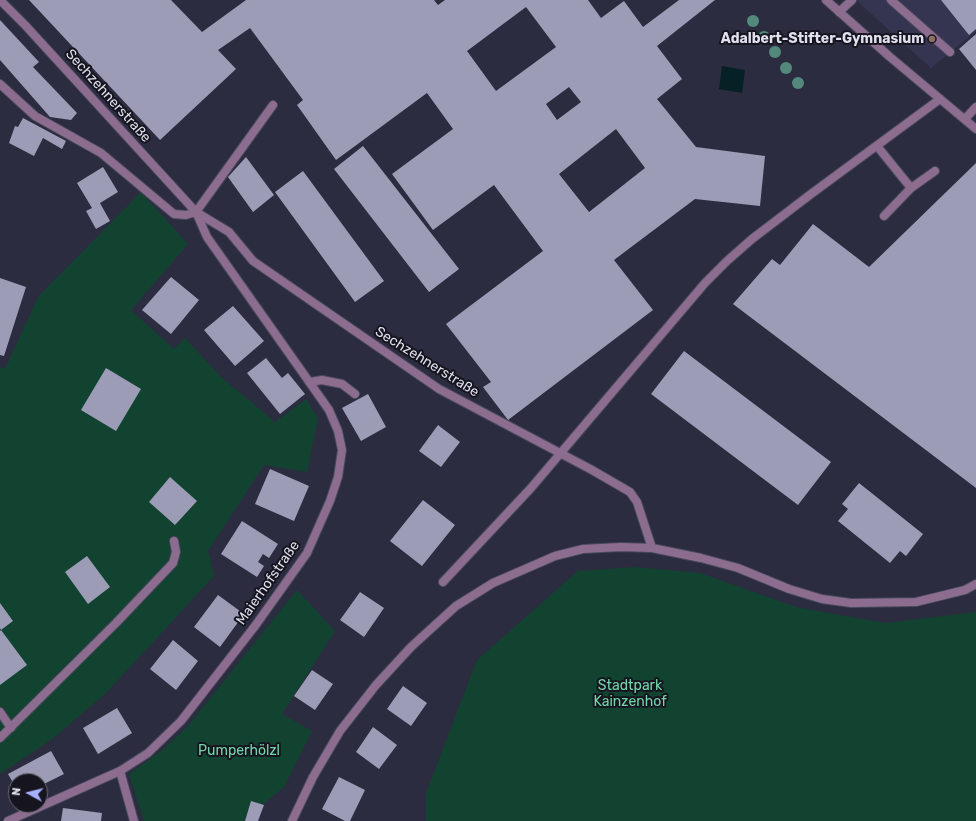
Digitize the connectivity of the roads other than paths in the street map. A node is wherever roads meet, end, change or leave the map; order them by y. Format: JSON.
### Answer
{"nodes":[{"id":1,"x":0,"y":0,"type":"edge"},
{"id":2,"x":826,"y":0,"type":"edge"},
{"id":3,"x":852,"y":0,"type":"edge"},
{"id":4,"x":891,"y":0,"type":"edge"},
{"id":5,"x":839,"y":12,"type":"junction"},
{"id":6,"x":950,"y":52,"type":"dead end"},
{"id":7,"x":0,"y":84,"type":"edge"},
{"id":8,"x":940,"y":99,"type":"junction"},
{"id":9,"x":273,"y":105,"type":"dead end"},
{"id":10,"x":976,"y":108,"type":"edge"},
{"id":11,"x":965,"y":119,"type":"junction"},
{"id":12,"x":976,"y":129,"type":"edge"},
{"id":13,"x":877,"y":146,"type":"junction"},
{"id":14,"x":936,"y":171,"type":"dead end"},
{"id":15,"x":911,"y":188,"type":"junction"},
{"id":16,"x":196,"y":212,"type":"junction"},
{"id":17,"x":884,"y":216,"type":"dead end"},
{"id":18,"x":310,"y":382,"type":"junction"},
{"id":19,"x":355,"y":394,"type":"dead end"},
{"id":20,"x":562,"y":454,"type":"junction"},
{"id":21,"x":174,"y":541,"type":"dead end"},
{"id":22,"x":652,"y":548,"type":"junction"},
{"id":23,"x":443,"y":582,"type":"dead end"},
{"id":24,"x":976,"y":584,"type":"edge"},
{"id":25,"x":0,"y":712,"type":"edge"},
{"id":26,"x":11,"y":728,"type":"junction"},
{"id":27,"x":0,"y":738,"type":"edge"},
{"id":28,"x":120,"y":771,"type":"junction"},
{"id":29,"x":17,"y":819,"type":"edge"},
{"id":30,"x":8,"y":821,"type":"edge"},
{"id":31,"x":134,"y":821,"type":"edge"},
{"id":32,"x":292,"y":821,"type":"edge"}],
"edges":[{"from":1,"to":16,"type":"street","name":"Sechzehnerstraße"},
{"from":2,"to":5,"type":"street"},
{"from":3,"to":5,"type":"street"},
{"from":4,"to":6,"type":"street"},
{"from":5,"to":8,"type":"street"},
{"from":7,"to":16,"type":"street"},
{"from":8,"to":11,"type":"street"},
{"from":8,"to":13,"type":"street"},
{"from":9,"to":16,"type":"street"},
{"from":10,"to":11,"type":"street"},
{"from":11,"to":12,"type":"street"},
{"from":13,"to":15,"type":"street"},
{"from":13,"to":20,"type":"street"},
{"from":14,"to":15,"type":"street"},
{"from":15,"to":17,"type":"street"},
{"from":16,"to":18,"type":"street","name":"Maierhofstraße"},
{"from":16,"to":20,"type":"street","name":"Sechzehnerstraße"},
{"from":18,"to":19,"type":"street"},
{"from":18,"to":28,"type":"street","name":"Maierhofstraße"},
{"from":20,"to":22,"type":"street","name":"Sechzehnerstraße"},
{"from":20,"to":23,"type":"street"},
{"from":21,"to":26,"type":"street"},
{"from":22,"to":24,"type":"street"},
{"from":22,"to":32,"type":"street"},
{"from":25,"to":26,"type":"street"},
{"from":26,"to":27,"type":"street"},
{"from":28,"to":29,"type":"street","name":"Maierhofstraße"},
{"from":28,"to":31,"type":"street"},
{"from":29,"to":30,"type":"street","name":"Maierhofstraße"}]}
